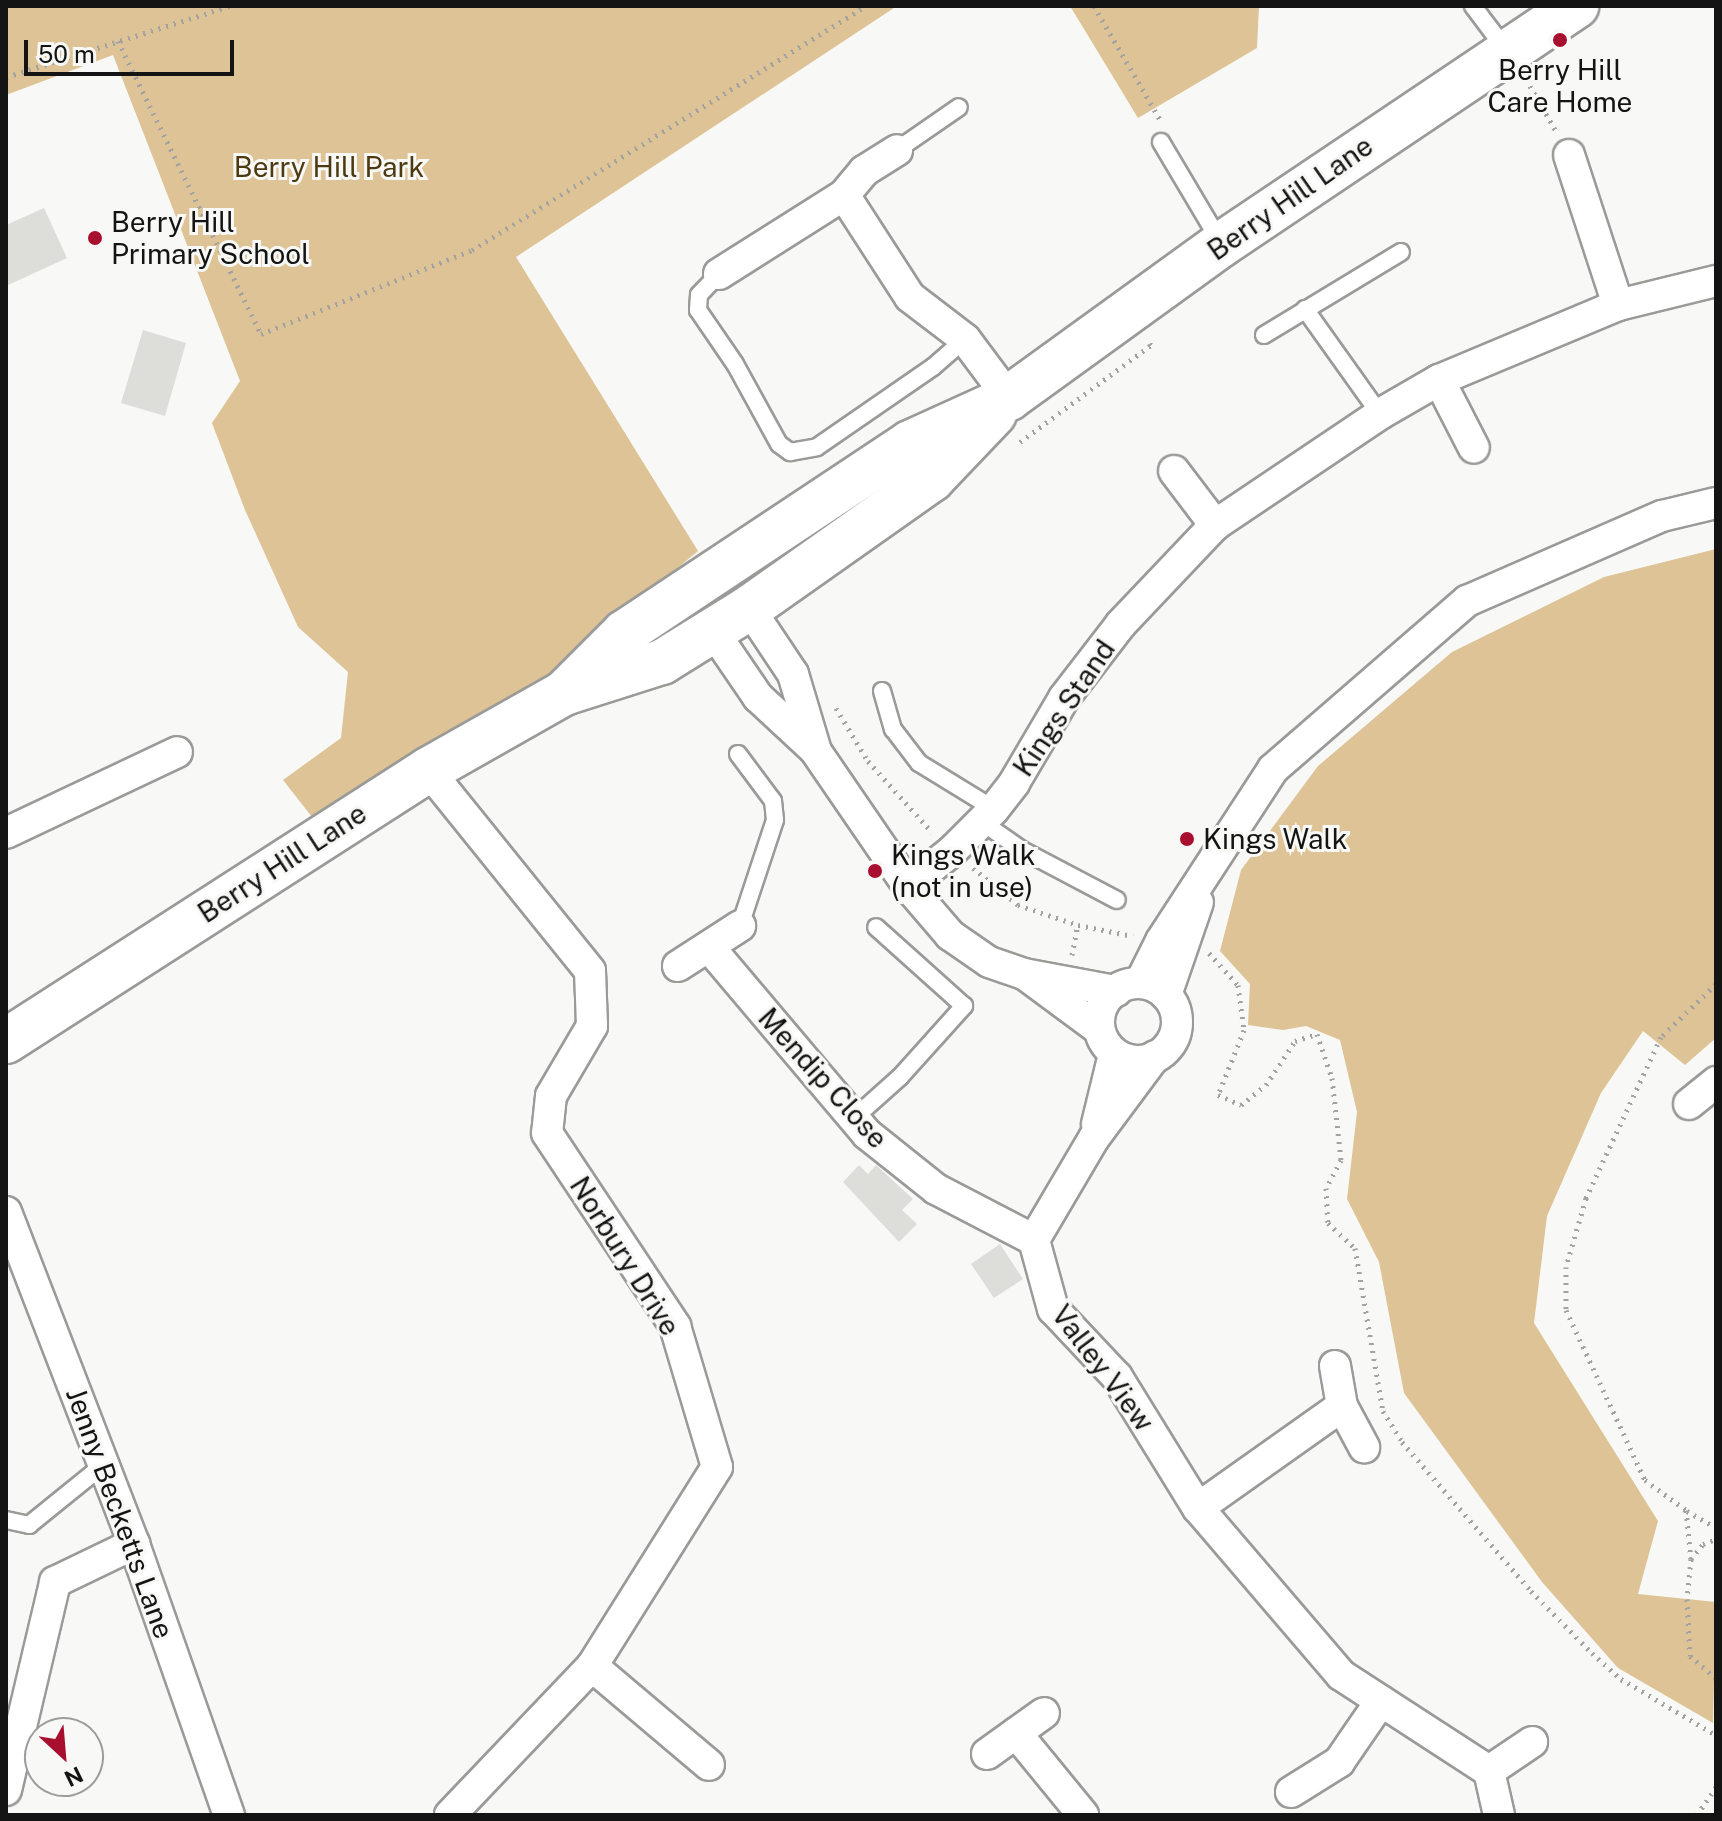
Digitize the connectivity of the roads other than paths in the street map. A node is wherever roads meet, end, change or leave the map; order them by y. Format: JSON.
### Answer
{"nodes":[{"id":1,"x":1473,"y":6,"type":"edge"},
{"id":2,"x":1576,"y":6,"type":"edge"},
{"id":3,"x":1507,"y":51,"type":"junction"},
{"id":4,"x":959,"y":107,"type":"dead end"},
{"id":5,"x":1165,"y":139,"type":"road end"},
{"id":6,"x":897,"y":150,"type":"joint"},
{"id":7,"x":1569,"y":155,"type":"road end"},
{"id":8,"x":844,"y":195,"type":"junction"},
{"id":9,"x":1222,"y":244,"type":"junction"},
{"id":10,"x":1401,"y":252,"type":"dead end"},
{"id":11,"x":719,"y":274,"type":"joint"},
{"id":12,"x":1716,"y":281,"type":"edge"},
{"id":13,"x":1618,"y":305,"type":"junction"},
{"id":14,"x":1305,"y":309,"type":"junction"},
{"id":15,"x":1264,"y":335,"type":"dead end"},
{"id":16,"x":965,"y":339,"type":"junction"},
{"id":17,"x":1439,"y":380,"type":"junction"},
{"id":18,"x":1009,"y":398,"type":"junction"},
{"id":19,"x":1380,"y":414,"type":"junction"},
{"id":20,"x":1474,"y":448,"type":"dead end"},
{"id":21,"x":1174,"y":471,"type":"dead end"},
{"id":22,"x":1716,"y":503,"type":"edge"},
{"id":23,"x":1215,"y":525,"type":"junction"},
{"id":24,"x":708,"y":605,"type":"junction"},
{"id":25,"x":749,"y":608,"type":"junction"},
{"id":26,"x":882,"y":691,"type":"dead end"},
{"id":27,"x":815,"y":750,"type":"junction"},
{"id":28,"x":177,"y":752,"type":"dead end"},
{"id":29,"x":738,"y":754,"type":"dead end"},
{"id":30,"x":428,"y":770,"type":"junction"},
{"id":31,"x":988,"y":816,"type":"junction"},
{"id":32,"x":6,"y":833,"type":"edge"},
{"id":33,"x":908,"y":886,"type":"junction"},
{"id":34,"x":1117,"y":900,"type":"dead end"},
{"id":35,"x":740,"y":926,"type":"joint"},
{"id":36,"x":876,"y":927,"type":"dead end"},
{"id":37,"x":709,"y":947,"type":"junction"},
{"id":38,"x":678,"y":966,"type":"dead end"},
{"id":39,"x":1024,"y":974,"type":"junction"},
{"id":40,"x":1140,"y":989,"type":"junction"},
{"id":41,"x":6,"y":1041,"type":"edge"},
{"id":42,"x":1107,"y":1041,"type":"junction"},
{"id":43,"x":1155,"y":1056,"type":"junction"},
{"id":44,"x":1716,"y":1082,"type":"edge"},
{"id":45,"x":1689,"y":1104,"type":"dead end"},
{"id":46,"x":853,"y":1119,"type":"junction"},
{"id":47,"x":1094,"y":1138,"type":"junction"},
{"id":48,"x":6,"y":1212,"type":"edge"},
{"id":49,"x":1034,"y":1240,"type":"junction"},
{"id":50,"x":1335,"y":1366,"type":"dead end"},
{"id":51,"x":1342,"y":1406,"type":"junction"},
{"id":52,"x":1364,"y":1447,"type":"dead end"},
{"id":53,"x":103,"y":1465,"type":"junction"},
{"id":54,"x":1198,"y":1508,"type":"junction"},
{"id":55,"x":6,"y":1520,"type":"edge"},
{"id":56,"x":134,"y":1544,"type":"junction"},
{"id":57,"x":592,"y":1666,"type":"junction"},
{"id":58,"x":1381,"y":1701,"type":"junction"},
{"id":59,"x":1044,"y":1713,"type":"dead end"},
{"id":60,"x":1016,"y":1733,"type":"junction"},
{"id":61,"x":1532,"y":1742,"type":"dead end"},
{"id":62,"x":987,"y":1754,"type":"dead end"},
{"id":63,"x":709,"y":1765,"type":"dead end"},
{"id":64,"x":1489,"y":1771,"type":"junction"},
{"id":65,"x":6,"y":1790,"type":"edge"},
{"id":66,"x":1291,"y":1792,"type":"dead end"},
{"id":67,"x":229,"y":1815,"type":"edge"},
{"id":68,"x":450,"y":1815,"type":"edge"},
{"id":69,"x":1083,"y":1815,"type":"edge"},
{"id":70,"x":1499,"y":1815,"type":"edge"}],
"edges":[{"from":1,"to":3,"type":"lane"},
{"from":2,"to":3,"type":"street","name":"Berry Hill Lane"},
{"from":3,"to":9,"type":"street","name":"Berry Hill Lane"},
{"from":4,"to":6,"type":"lane"},
{"from":5,"to":9,"type":"lane"},
{"from":6,"to":8,"type":"street"},
{"from":7,"to":13,"type":"street"},
{"from":8,"to":11,"type":"street"},
{"from":8,"to":16,"type":"street"},
{"from":9,"to":18,"type":"street","name":"Berry Hill Lane"},
{"from":10,"to":14,"type":"lane"},
{"from":11,"to":16,"type":"lane"},
{"from":12,"to":13,"type":"street","name":"Kings Stand"},
{"from":13,"to":17,"type":"street","name":"Kings Stand"},
{"from":14,"to":15,"type":"lane"},
{"from":14,"to":19,"type":"lane"},
{"from":16,"to":18,"type":"street"},
{"from":17,"to":19,"type":"street","name":"Kings Stand"},
{"from":17,"to":20,"type":"street"},
{"from":18,"to":24,"type":"street","name":"Berry Hill Lane"},
{"from":18,"to":25,"type":"street","name":"Berry Hill Lane"},
{"from":19,"to":23,"type":"street","name":"Kings Stand"},
{"from":21,"to":23,"type":"street"},
{"from":22,"to":40,"type":"street"},
{"from":23,"to":31,"type":"street","name":"Kings Stand"},
{"from":24,"to":25,"type":"street","name":"Berry Hill Lane"},
{"from":24,"to":27,"type":"street"},
{"from":24,"to":30,"type":"street","name":"Berry Hill Lane"},
{"from":25,"to":27,"type":"street"},
{"from":26,"to":31,"type":"lane"},
{"from":27,"to":33,"type":"street"},
{"from":28,"to":32,"type":"street"},
{"from":29,"to":35,"type":"lane"},
{"from":30,"to":41,"type":"street","name":"Berry Hill Lane"},
{"from":30,"to":57,"type":"street","name":"Norbury Drive"},
{"from":31,"to":33,"type":"street","name":"Kings Stand"},
{"from":31,"to":34,"type":"lane"},
{"from":33,"to":39,"type":"street"},
{"from":35,"to":37,"type":"street"},
{"from":36,"to":46,"type":"lane"},
{"from":37,"to":38,"type":"street"},
{"from":37,"to":46,"type":"street","name":"Mendip Close"},
{"from":39,"to":40,"type":"street"},
{"from":39,"to":42,"type":"street"},
{"from":40,"to":42,"type":"street"},
{"from":40,"to":43,"type":"street"},
{"from":42,"to":43,"type":"street"},
{"from":42,"to":47,"type":"street"},
{"from":43,"to":47,"type":"street"},
{"from":44,"to":45,"type":"street"},
{"from":46,"to":49,"type":"street","name":"Mendip Close"},
{"from":47,"to":49,"type":"street"},
{"from":48,"to":53,"type":"street","name":"Jenny Becketts Lane"},
{"from":49,"to":54,"type":"street","name":"Valley View"},
{"from":50,"to":51,"type":"street"},
{"from":51,"to":52,"type":"street"},
{"from":51,"to":54,"type":"street"},
{"from":53,"to":55,"type":"lane"},
{"from":53,"to":56,"type":"street","name":"Jenny Becketts Lane"},
{"from":54,"to":58,"type":"street","name":"Valley View"},
{"from":56,"to":65,"type":"street"},
{"from":56,"to":67,"type":"street","name":"Jenny Becketts Lane"},
{"from":57,"to":63,"type":"street"},
{"from":57,"to":68,"type":"street","name":"Norbury Drive"},
{"from":58,"to":64,"type":"street","name":"Valley View"},
{"from":58,"to":66,"type":"street"},
{"from":59,"to":60,"type":"street"},
{"from":60,"to":62,"type":"street"},
{"from":60,"to":69,"type":"street"},
{"from":61,"to":64,"type":"street"},
{"from":64,"to":70,"type":"street"}]}
